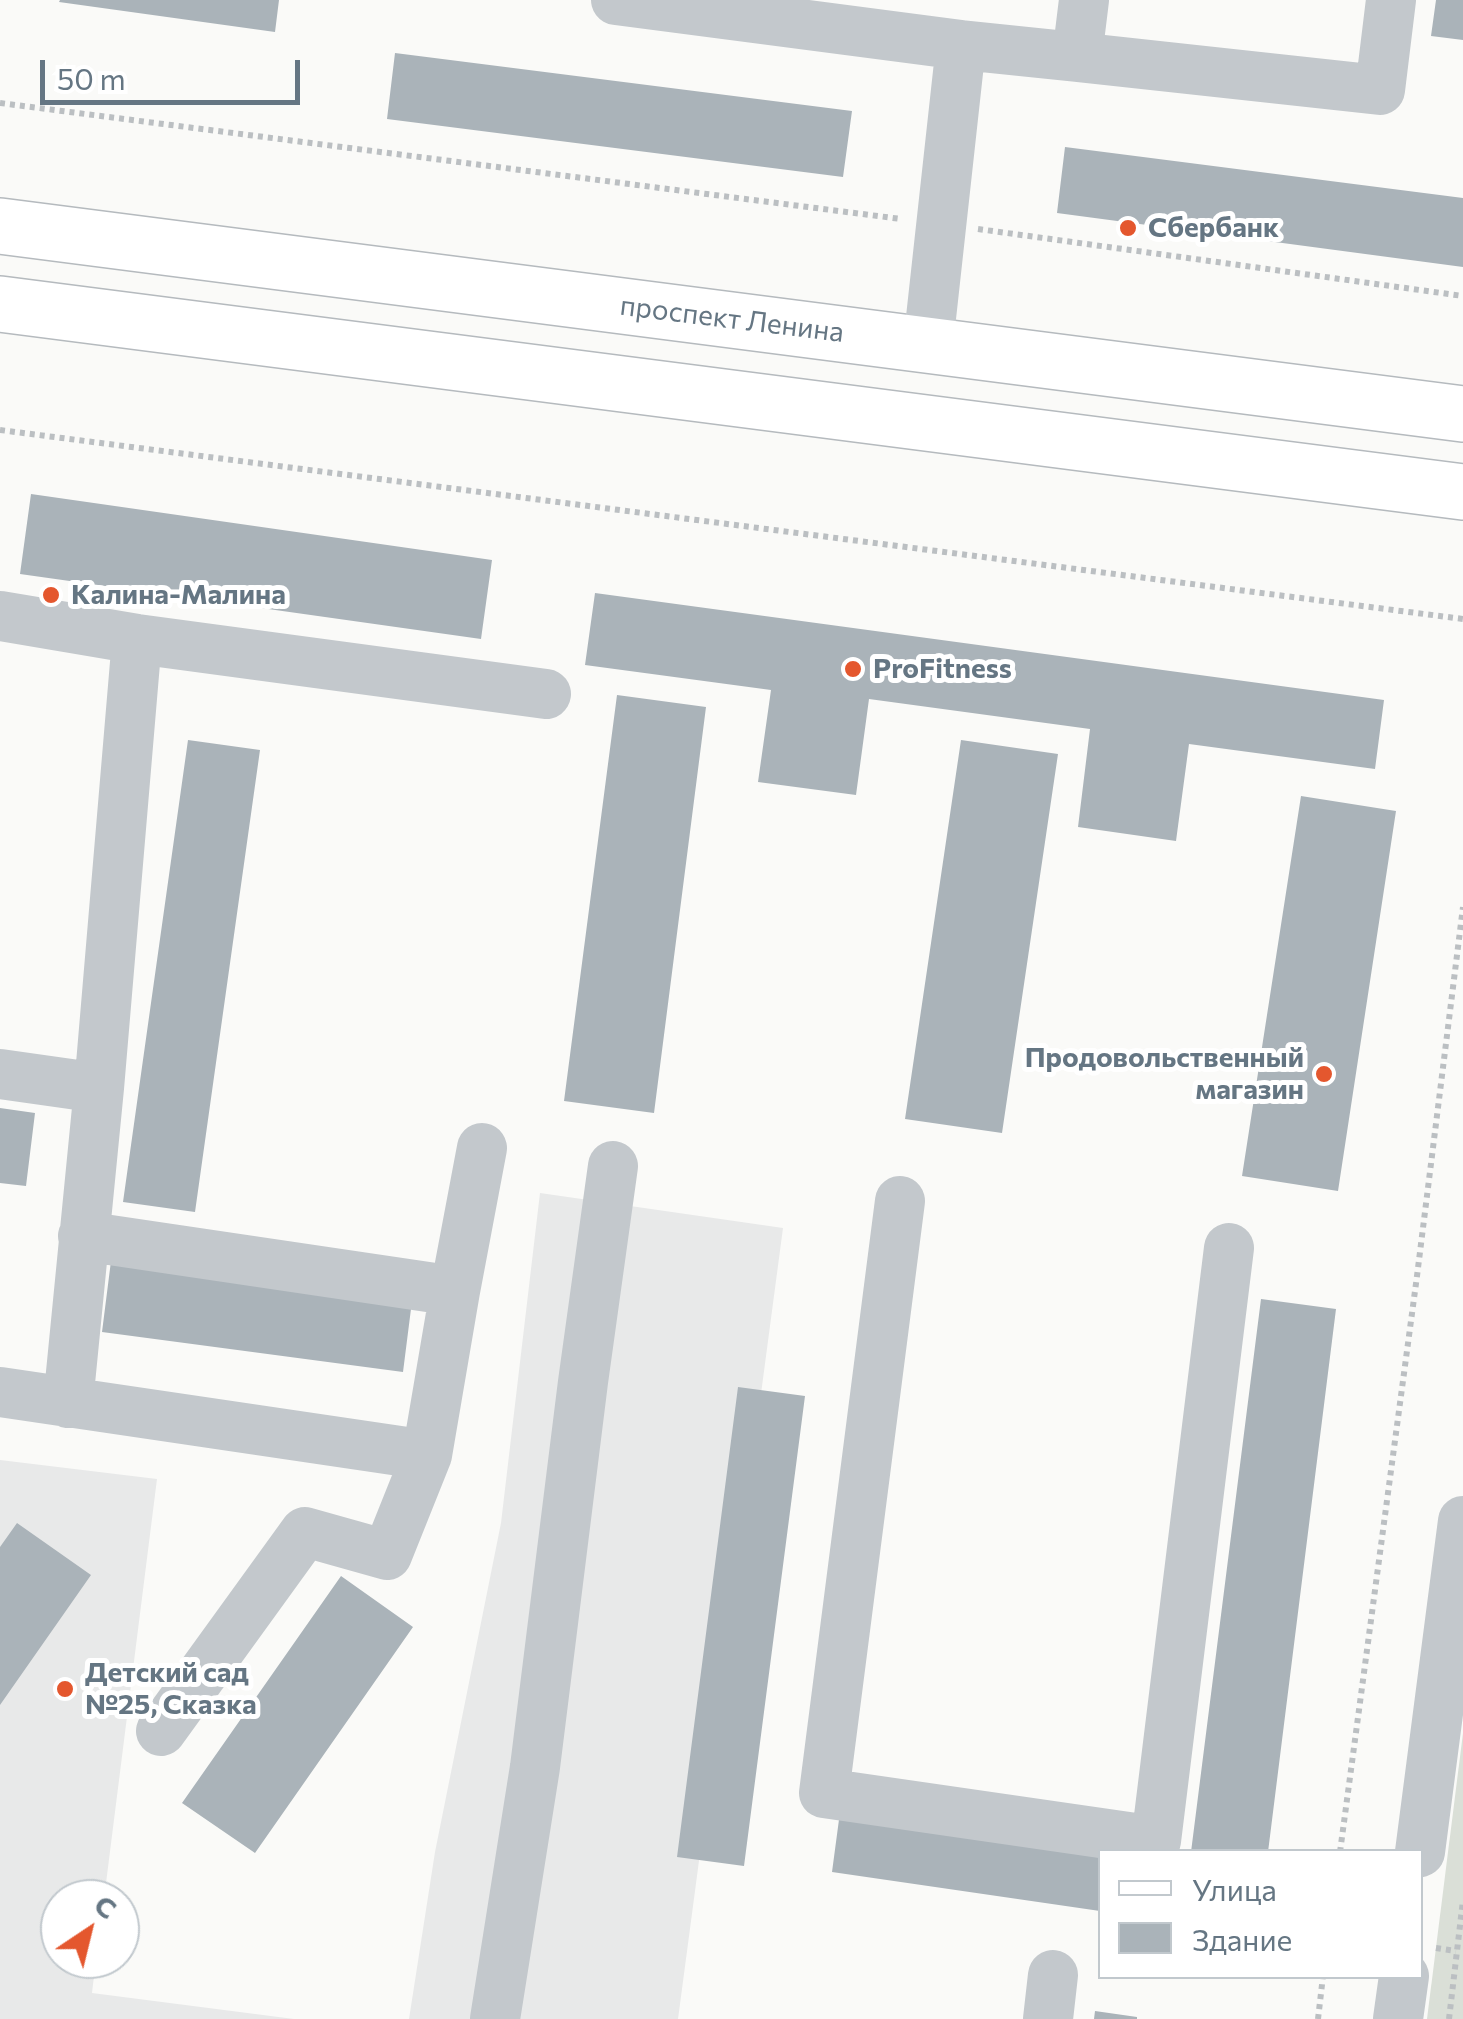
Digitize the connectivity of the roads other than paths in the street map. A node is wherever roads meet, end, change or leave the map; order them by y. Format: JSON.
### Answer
{"nodes":[{"id":1,"x":616,"y":0,"type":"edge"},
{"id":2,"x":1084,"y":0,"type":"edge"},
{"id":3,"x":1390,"y":0,"type":"edge"},
{"id":4,"x":962,"y":45,"type":"junction"},
{"id":5,"x":1077,"y":56,"type":"junction"},
{"id":6,"x":0,"y":226,"type":"edge"},
{"id":7,"x":0,"y":304,"type":"edge"},
{"id":8,"x":928,"y":344,"type":"junction"},
{"id":9,"x":1463,"y":414,"type":"edge"},
{"id":10,"x":1463,"y":492,"type":"edge"},
{"id":11,"x":0,"y":616,"type":"edge"},
{"id":12,"x":137,"y":638,"type":"junction"},
{"id":13,"x":546,"y":694,"type":"dead end"},
{"id":14,"x":0,"y":1074,"type":"edge"},
{"id":15,"x":99,"y":1088,"type":"junction"},
{"id":16,"x":482,"y":1148,"type":"dead end"},
{"id":17,"x":612,"y":1166,"type":"dead end"},
{"id":18,"x":900,"y":1202,"type":"dead end"},
{"id":19,"x":83,"y":1236,"type":"junction"},
{"id":20,"x":1229,"y":1248,"type":"dead end"},
{"id":21,"x":455,"y":1291,"type":"junction"},
{"id":22,"x":0,"y":1392,"type":"edge"},
{"id":23,"x":68,"y":1402,"type":"junction"},
{"id":24,"x":428,"y":1455,"type":"junction"},
{"id":25,"x":1463,"y":1521,"type":"edge"},
{"id":26,"x":161,"y":1731,"type":"dead end"},
{"id":27,"x":1155,"y":1846,"type":"edge"},
{"id":28,"x":1420,"y":1849,"type":"edge"},
{"id":29,"x":1413,"y":1979,"type":"edge"},
{"id":30,"x":495,"y":2019,"type":"edge"},
{"id":31,"x":1398,"y":2019,"type":"edge"}],
"edges":[{"from":1,"to":4,"type":"street"},
{"from":2,"to":5,"type":"street"},
{"from":3,"to":5,"type":"street"},
{"from":4,"to":5,"type":"street"},
{"from":4,"to":8,"type":"street"},
{"from":6,"to":8,"type":"main road","name":"проспект Ленина"},
{"from":7,"to":10,"type":"main road"},
{"from":8,"to":9,"type":"main road","name":"проспект Ленина"},
{"from":11,"to":12,"type":"street"},
{"from":12,"to":13,"type":"street"},
{"from":12,"to":15,"type":"street"},
{"from":14,"to":15,"type":"street"},
{"from":15,"to":19,"type":"street"},
{"from":16,"to":21,"type":"street"},
{"from":17,"to":30,"type":"street"},
{"from":18,"to":27,"type":"street"},
{"from":19,"to":21,"type":"street"},
{"from":19,"to":23,"type":"street"},
{"from":20,"to":27,"type":"street"},
{"from":21,"to":24,"type":"street"},
{"from":22,"to":23,"type":"street"},
{"from":23,"to":24,"type":"street"},
{"from":24,"to":26,"type":"street"},
{"from":25,"to":28,"type":"street"},
{"from":29,"to":31,"type":"street"}]}
